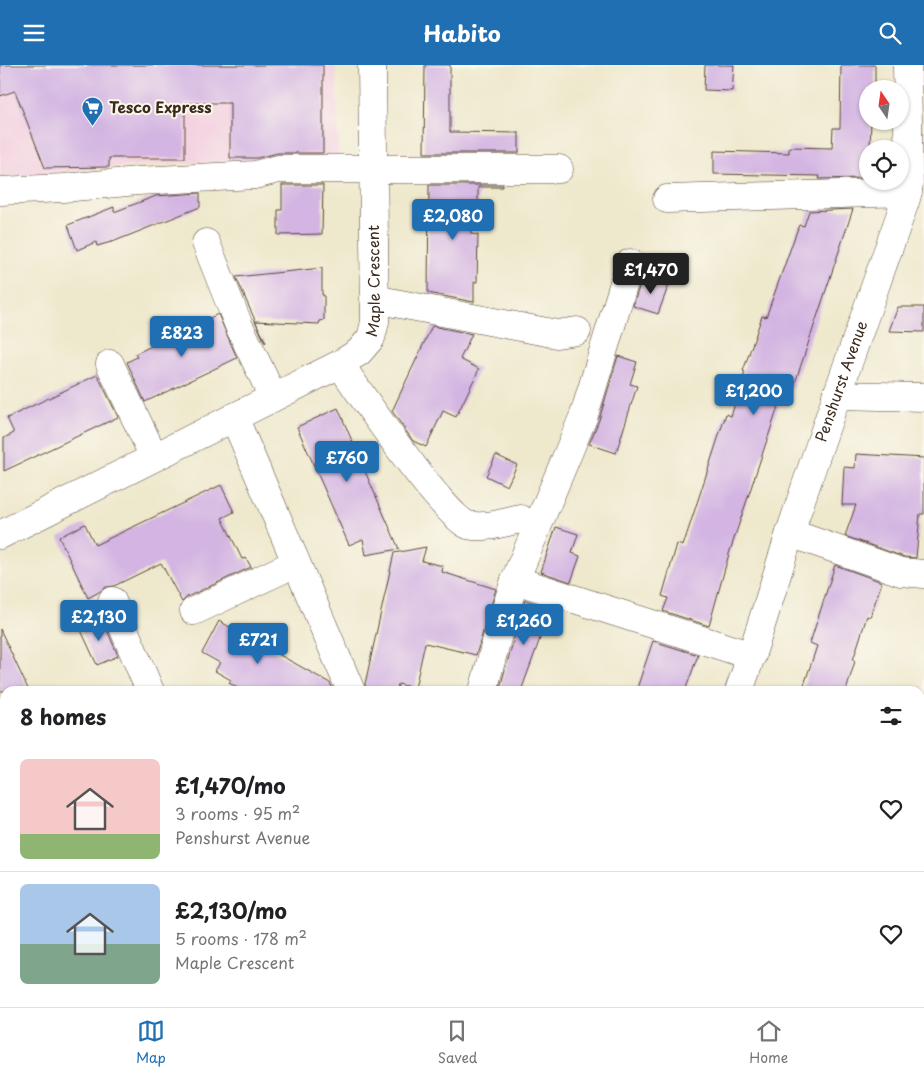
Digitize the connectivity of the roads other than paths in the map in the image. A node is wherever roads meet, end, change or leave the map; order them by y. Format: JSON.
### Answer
{"nodes":[{"id":1,"x":372,"y":65,"type":"edge"},
{"id":2,"x":907,"y":65,"type":"edge"},
{"id":3,"x":372,"y":168,"type":"junction"},
{"id":4,"x":558,"y":169,"type":"dead end"},
{"id":5,"x":913,"y":187,"type":"edge"},
{"id":6,"x":0,"y":191,"type":"edge"},
{"id":7,"x":666,"y":199,"type":"dead end"},
{"id":8,"x":206,"y":243,"type":"dead end"},
{"id":9,"x":630,"y":263,"type":"dead end"},
{"id":10,"x":374,"y":299,"type":"junction"},
{"id":11,"x":577,"y":331,"type":"dead end"},
{"id":12,"x":110,"y":363,"type":"dead end"},
{"id":13,"x":340,"y":364,"type":"junction"},
{"id":14,"x":836,"y":395,"type":"junction"},
{"id":15,"x":273,"y":397,"type":"junction"},
{"id":16,"x":924,"y":397,"type":"edge"},
{"id":17,"x":234,"y":417,"type":"junction"},
{"id":18,"x":154,"y":457,"type":"junction"},
{"id":19,"x":522,"y":519,"type":"dead end"},
{"id":20,"x":790,"y":533,"type":"junction"},
{"id":21,"x":0,"y":535,"type":"edge"},
{"id":22,"x":296,"y":563,"type":"junction"},
{"id":23,"x":924,"y":574,"type":"edge"},
{"id":24,"x":515,"y":580,"type":"junction"},
{"id":25,"x":112,"y":601,"type":"dead end"},
{"id":26,"x":194,"y":611,"type":"dead end"},
{"id":27,"x":752,"y":656,"type":"junction"},
{"id":28,"x":140,"y":686,"type":"edge"},
{"id":29,"x":349,"y":686,"type":"edge"},
{"id":30,"x":484,"y":686,"type":"edge"},
{"id":31,"x":741,"y":686,"type":"edge"}],
"edges":[{"from":1,"to":3,"type":"street","name":"Maple Crescent"},
{"from":2,"to":5,"type":"street","name":"Penshurst Avenue"},
{"from":3,"to":4,"type":"street"},
{"from":3,"to":6,"type":"street"},
{"from":3,"to":10,"type":"street","name":"Maple Crescent"},
{"from":5,"to":7,"type":"street"},
{"from":5,"to":14,"type":"street","name":"Penshurst Avenue"},
{"from":8,"to":15,"type":"street"},
{"from":9,"to":24,"type":"street"},
{"from":10,"to":11,"type":"street"},
{"from":10,"to":13,"type":"street","name":"Maple Crescent"},
{"from":12,"to":18,"type":"street"},
{"from":13,"to":15,"type":"street","name":"Maple Crescent"},
{"from":13,"to":19,"type":"street"},
{"from":14,"to":16,"type":"street"},
{"from":14,"to":20,"type":"street","name":"Penshurst Avenue"},
{"from":15,"to":17,"type":"street","name":"Maple Crescent"},
{"from":17,"to":18,"type":"street","name":"Maple Crescent"},
{"from":17,"to":22,"type":"street"},
{"from":18,"to":21,"type":"street","name":"Maple Crescent"},
{"from":20,"to":23,"type":"street"},
{"from":20,"to":27,"type":"street","name":"Penshurst Avenue"},
{"from":22,"to":26,"type":"street"},
{"from":22,"to":29,"type":"street"},
{"from":24,"to":27,"type":"street"},
{"from":24,"to":30,"type":"street"},
{"from":25,"to":28,"type":"street"},
{"from":27,"to":31,"type":"street","name":"Penshurst Avenue"}]}
